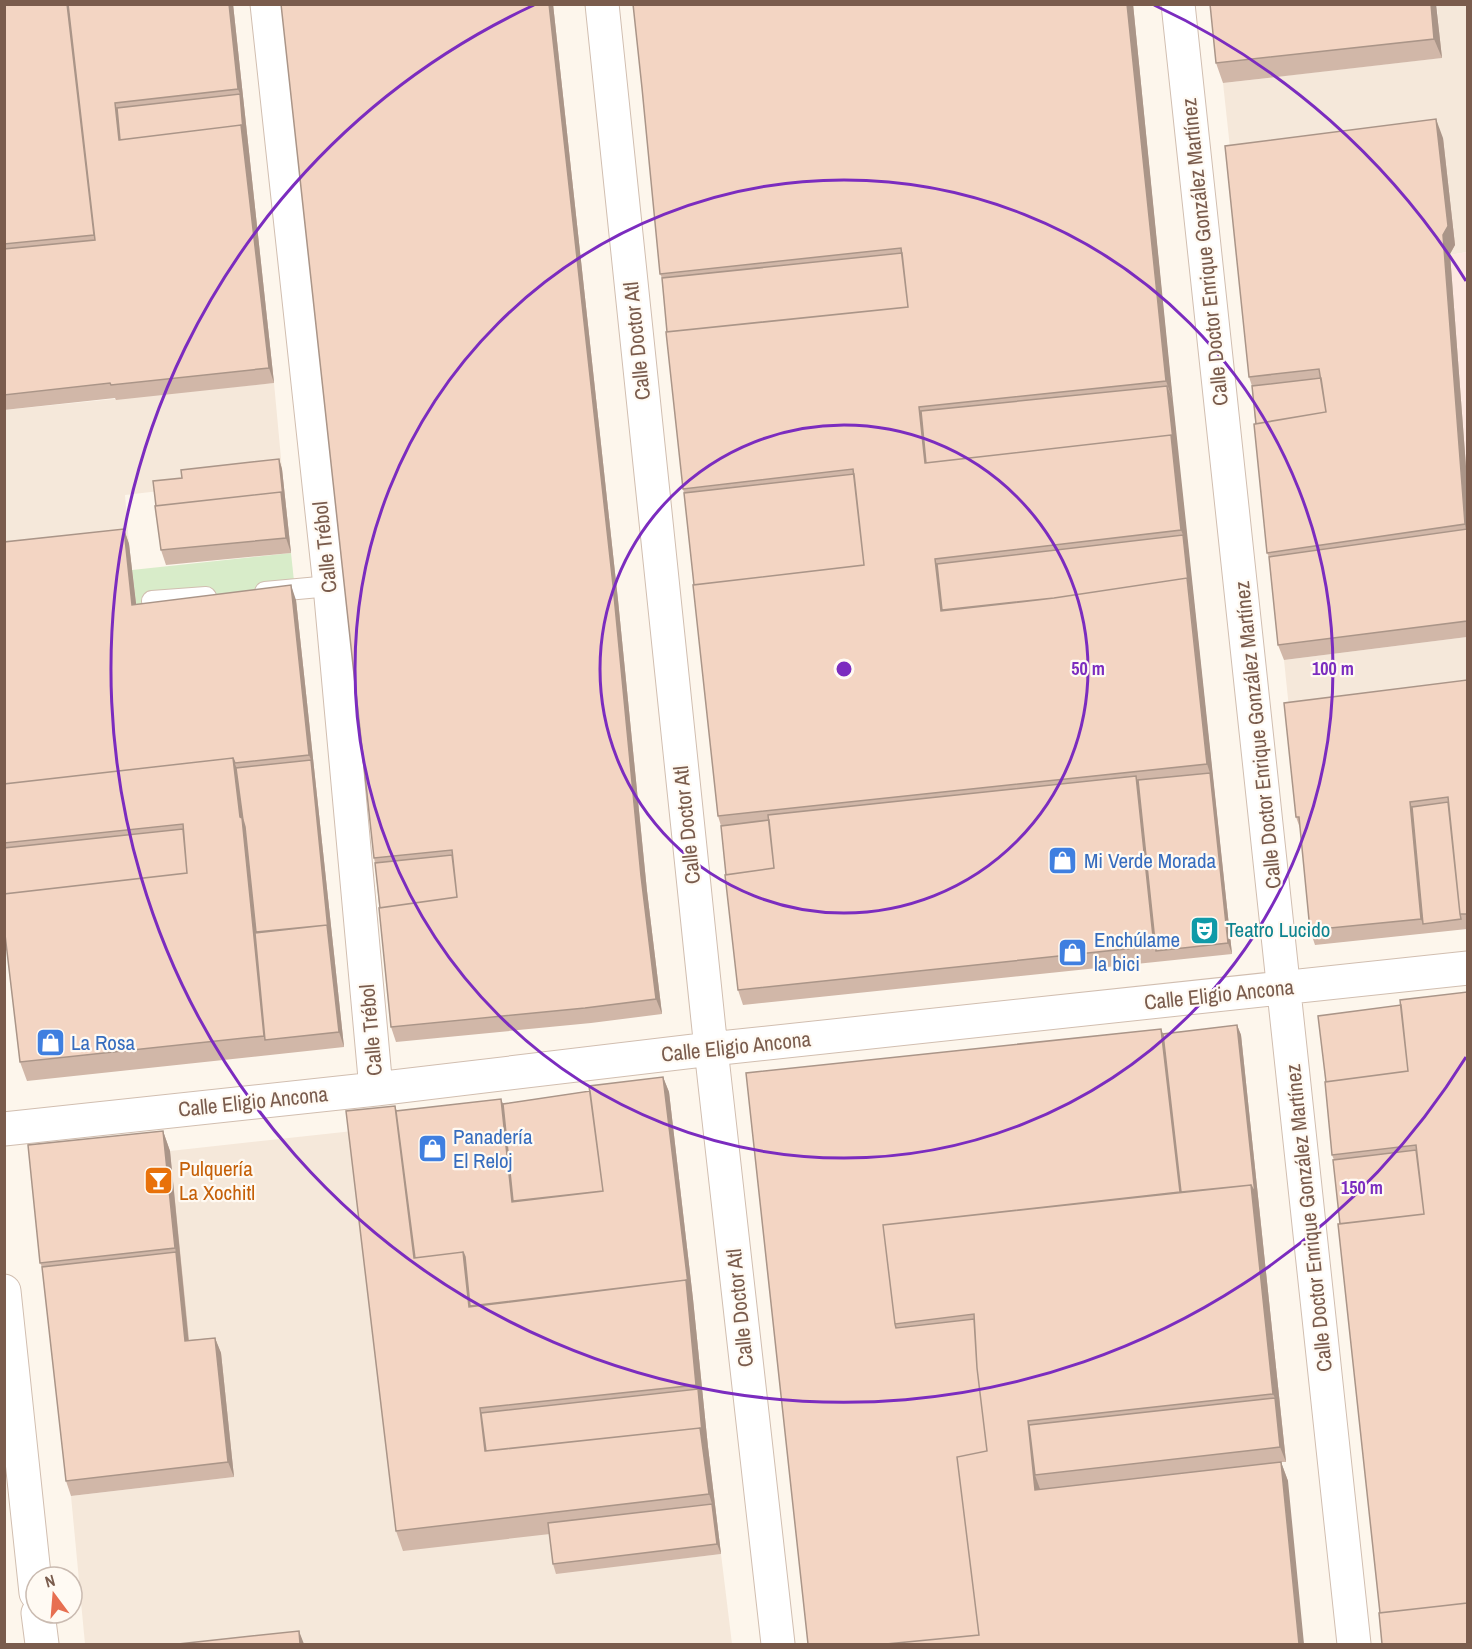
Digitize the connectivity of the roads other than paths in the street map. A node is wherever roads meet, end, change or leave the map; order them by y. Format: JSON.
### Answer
{"nodes":[{"id":1,"x":267,"y":4,"type":"edge"},
{"id":2,"x":602,"y":4,"type":"edge"},
{"id":3,"x":1178,"y":4,"type":"edge"},
{"id":4,"x":330,"y":586,"type":"junction"},
{"id":5,"x":247,"y":593,"type":"edge"},
{"id":6,"x":223,"y":595,"type":"edge"},
{"id":7,"x":152,"y":601,"type":"edge"},
{"id":8,"x":1467,"y":968,"type":"edge"},
{"id":9,"x":1285,"y":988,"type":"junction"},
{"id":10,"x":711,"y":1049,"type":"junction"},
{"id":11,"x":376,"y":1089,"type":"junction"},
{"id":12,"x":4,"y":1129,"type":"edge"},
{"id":13,"x":4,"y":1291,"type":"edge"},
{"id":14,"x":10,"y":1405,"type":"edge"},
{"id":15,"x":32,"y":1565,"type":"edge"},
{"id":16,"x":40,"y":1625,"type":"edge"},
{"id":17,"x":42,"y":1644,"type":"edge"},
{"id":18,"x":778,"y":1644,"type":"edge"},
{"id":19,"x":1354,"y":1644,"type":"edge"}],
"edges":[{"from":1,"to":4,"type":"street","name":"Calle Trébol"},
{"from":2,"to":10,"type":"street","name":"Calle Doctor Atl"},
{"from":3,"to":9,"type":"street","name":"Calle Doctor Enrique González Martínez"},
{"from":4,"to":5,"type":"lane"},
{"from":4,"to":11,"type":"street","name":"Calle Trébol"},
{"from":6,"to":7,"type":"lane"},
{"from":8,"to":9,"type":"street","name":"Calle Eligio Ancona"},
{"from":9,"to":10,"type":"street","name":"Calle Eligio Ancona"},
{"from":9,"to":19,"type":"street","name":"Calle Doctor Enrique González Martínez"},
{"from":10,"to":11,"type":"street","name":"Calle Eligio Ancona"},
{"from":10,"to":18,"type":"street","name":"Calle Doctor Atl"},
{"from":11,"to":12,"type":"street","name":"Calle Eligio Ancona"},
{"from":13,"to":14,"type":"street"},
{"from":14,"to":15,"type":"street"},
{"from":16,"to":17,"type":"street"}]}
